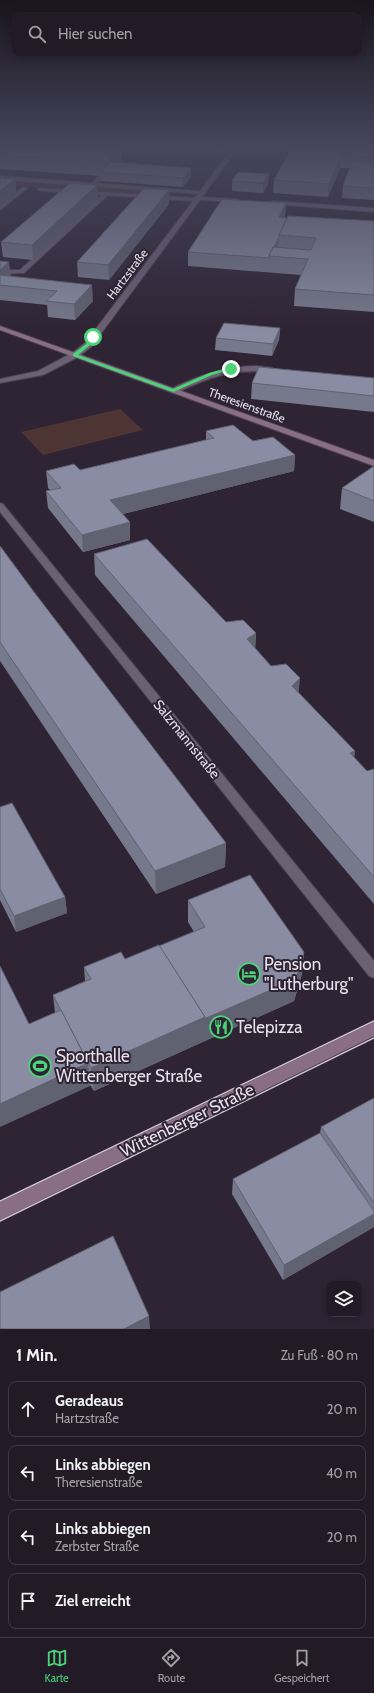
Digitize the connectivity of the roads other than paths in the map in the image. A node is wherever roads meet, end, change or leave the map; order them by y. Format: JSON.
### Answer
{"nodes":[{"id":1,"x":91,"y":208,"type":"edge"},
{"id":2,"x":190,"y":208,"type":"edge"},
{"id":3,"x":344,"y":208,"type":"edge"},
{"id":4,"x":374,"y":210,"type":"edge"},
{"id":5,"x":0,"y":272,"type":"edge"},
{"id":6,"x":0,"y":328,"type":"edge"},
{"id":7,"x":75,"y":355,"type":"junction"},
{"id":8,"x":281,"y":371,"type":"edge"},
{"id":9,"x":0,"y":381,"type":"edge"},
{"id":10,"x":173,"y":391,"type":"junction"},
{"id":11,"x":374,"y":463,"type":"edge"},
{"id":12,"x":0,"y":506,"type":"edge"},
{"id":13,"x":374,"y":972,"type":"edge"},
{"id":14,"x":374,"y":1029,"type":"edge"},
{"id":15,"x":0,"y":1211,"type":"edge"}],
"edges":[{"from":1,"to":5,"type":"street"},
{"from":2,"to":7,"type":"street","name":"Hartzstraße"},
{"from":3,"to":4,"type":"street"},
{"from":6,"to":7,"type":"main road","name":"Theresienstraße"},
{"from":7,"to":9,"type":"street","name":"Hartzstraße"},
{"from":7,"to":10,"type":"main road","name":"Theresienstraße"},
{"from":8,"to":10,"type":"street"},
{"from":10,"to":11,"type":"main road","name":"Theresienstraße"},
{"from":12,"to":13,"type":"street","name":"Salzmannstraße"},
{"from":14,"to":15,"type":"main road","name":"Wittenberger Straße"}]}
